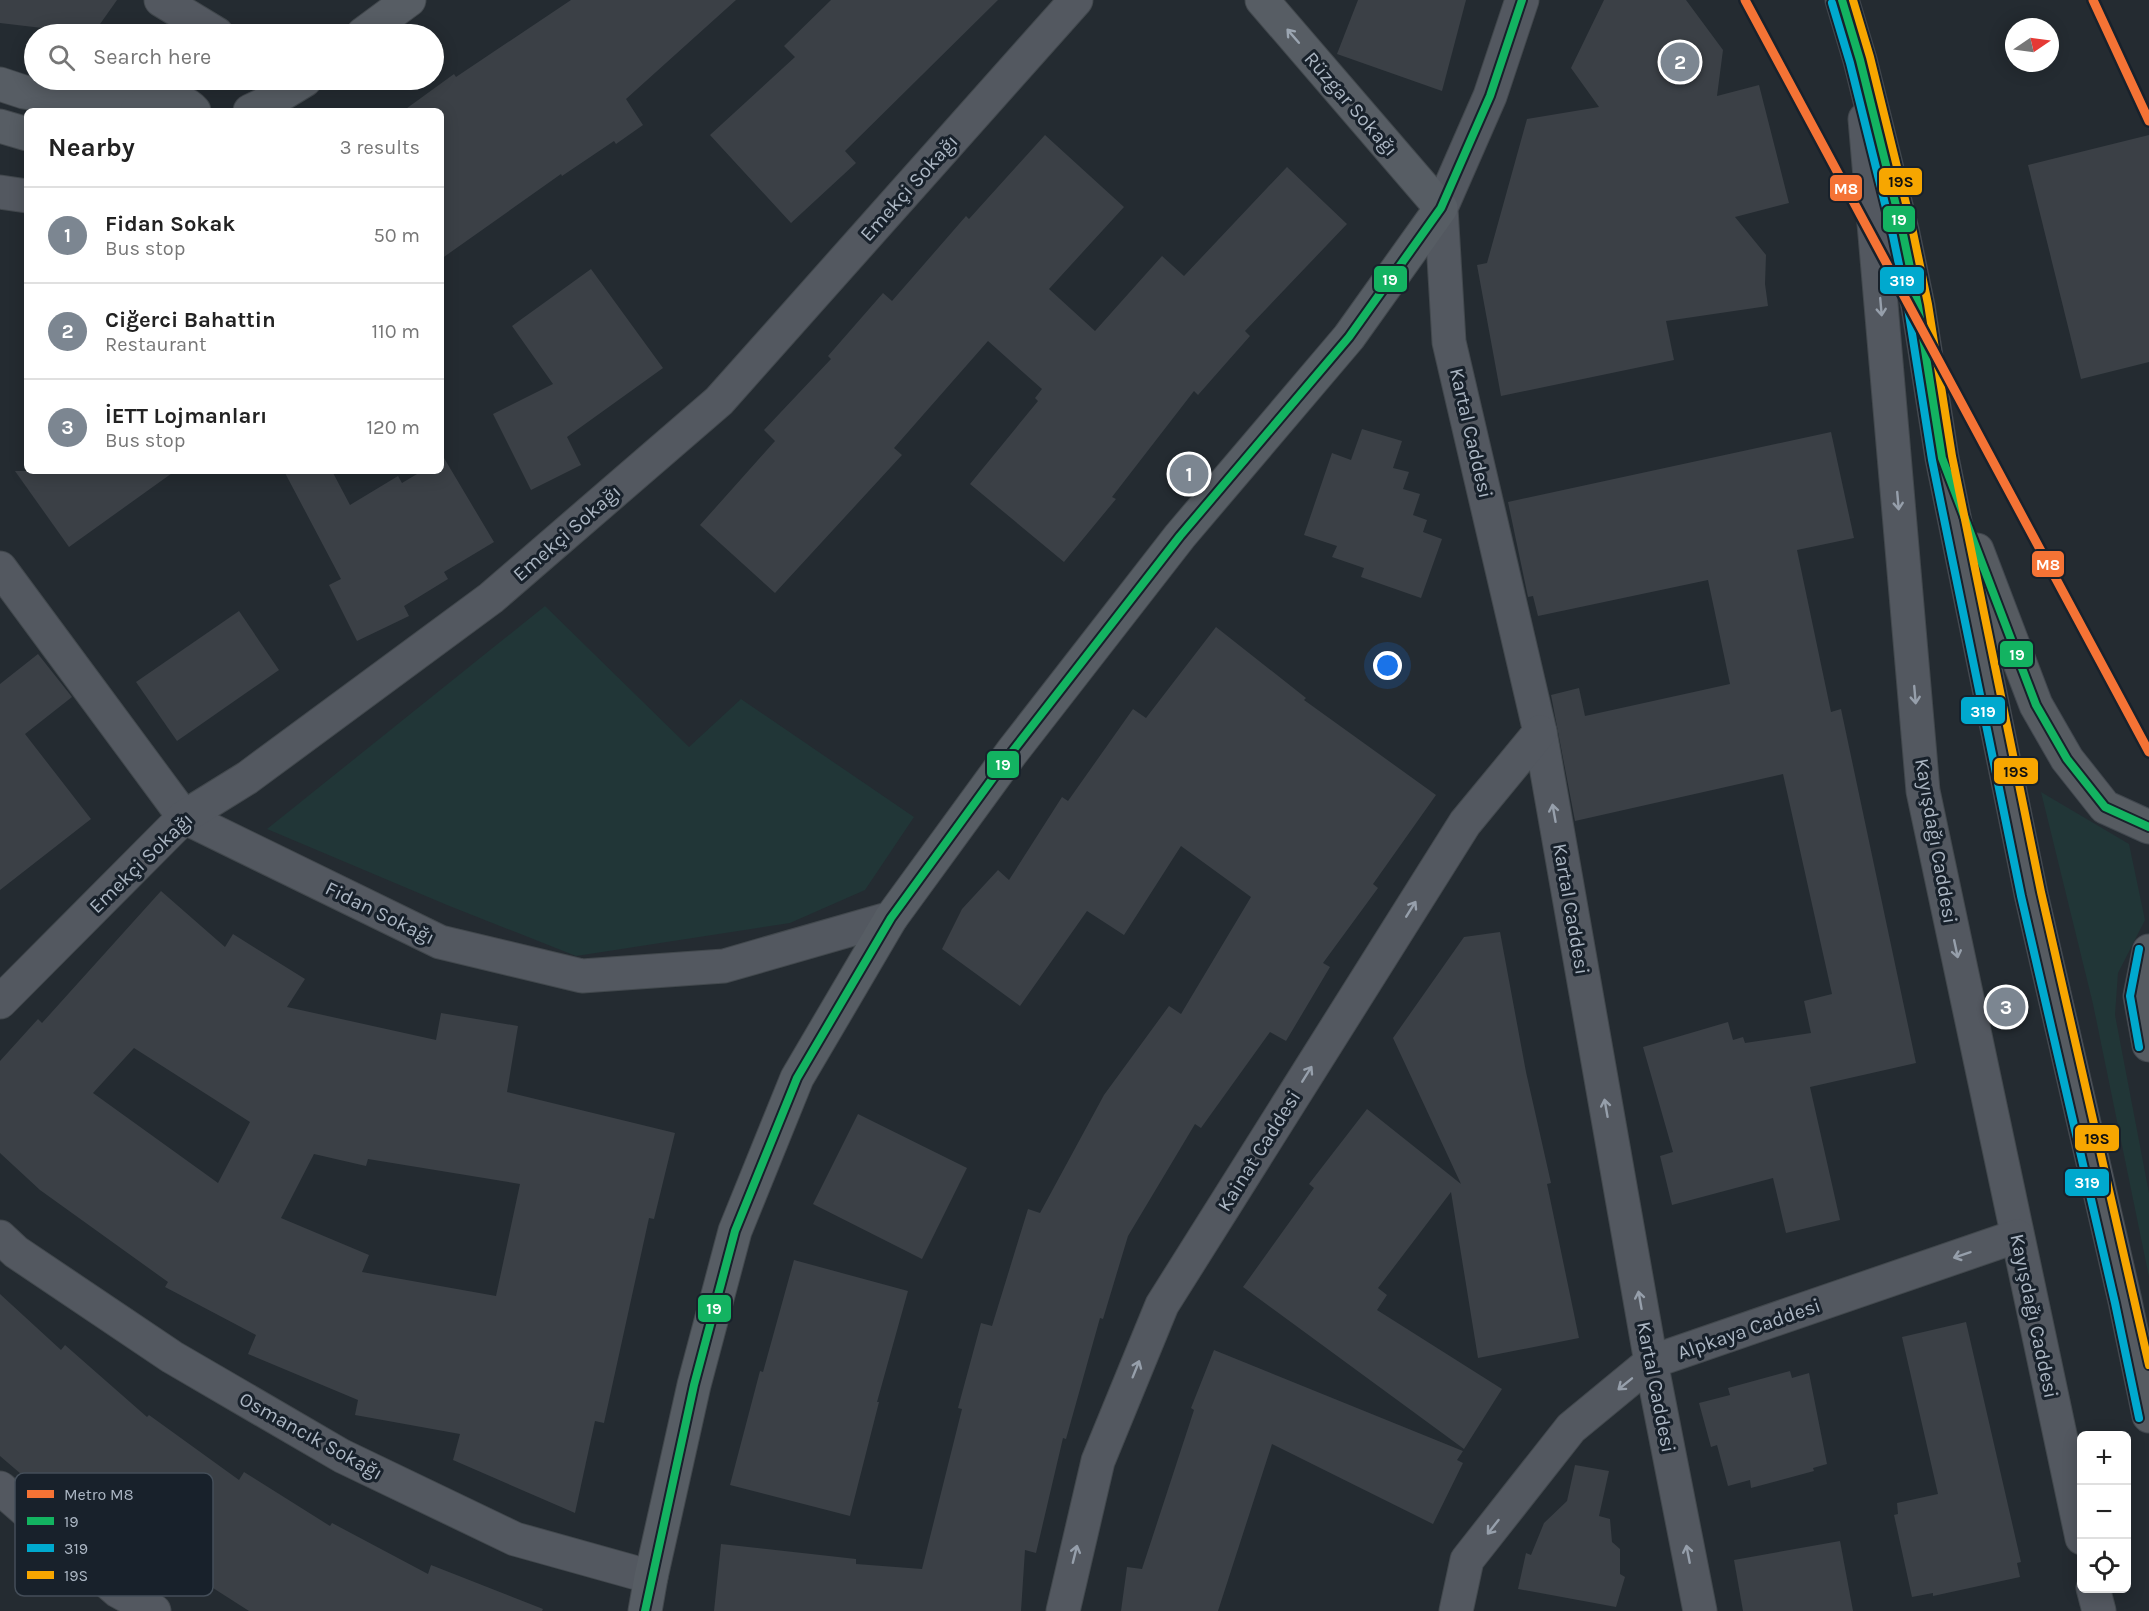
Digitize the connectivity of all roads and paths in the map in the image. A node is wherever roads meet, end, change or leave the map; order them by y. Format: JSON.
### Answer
{"nodes":[{"id":1,"x":161,"y":0,"type":"edge"},
{"id":2,"x":409,"y":0,"type":"edge"},
{"id":3,"x":1076,"y":0,"type":"edge"},
{"id":4,"x":1262,"y":0,"type":"edge"},
{"id":5,"x":1522,"y":0,"type":"edge"},
{"id":6,"x":1842,"y":0,"type":"edge"},
{"id":7,"x":201,"y":24,"type":"edge"},
{"id":8,"x":377,"y":24,"type":"edge"},
{"id":9,"x":1860,"y":60,"type":"junction"},
{"id":10,"x":0,"y":84,"type":"edge"},
{"id":11,"x":284,"y":90,"type":"edge"},
{"id":12,"x":145,"y":106,"type":"edge"},
{"id":13,"x":189,"y":108,"type":"edge"},
{"id":14,"x":255,"y":108,"type":"edge"},
{"id":15,"x":0,"y":126,"type":"edge"},
{"id":16,"x":24,"y":133,"type":"edge"},
{"id":17,"x":0,"y":192,"type":"edge"},
{"id":18,"x":24,"y":196,"type":"edge"},
{"id":19,"x":1441,"y":208,"type":"junction"},
{"id":20,"x":1942,"y":459,"type":"junction"},
{"id":21,"x":0,"y":568,"type":"edge"},
{"id":22,"x":1540,"y":732,"type":"junction"},
{"id":23,"x":184,"y":817,"type":"junction"},
{"id":24,"x":2149,"y":827,"type":"edge"},
{"id":25,"x":891,"y":918,"type":"junction"},
{"id":26,"x":2149,"y":951,"type":"edge"},
{"id":27,"x":0,"y":1002,"type":"edge"},
{"id":28,"x":2149,"y":1045,"type":"edge"},
{"id":29,"x":2017,"y":1236,"type":"junction"},
{"id":30,"x":0,"y":1237,"type":"edge"},
{"id":31,"x":1651,"y":1362,"type":"junction"},
{"id":32,"x":2149,"y":1416,"type":"edge"},
{"id":33,"x":0,"y":1488,"type":"edge"},
{"id":34,"x":15,"y":1501,"type":"edge"},
{"id":35,"x":2077,"y":1515,"type":"edge"},
{"id":36,"x":651,"y":1577,"type":"junction"},
{"id":37,"x":2094,"y":1593,"type":"edge"},
{"id":38,"x":127,"y":1596,"type":"edge"},
{"id":39,"x":154,"y":1611,"type":"edge"},
{"id":40,"x":645,"y":1611,"type":"edge"},
{"id":41,"x":1063,"y":1611,"type":"edge"},
{"id":42,"x":1456,"y":1611,"type":"edge"},
{"id":43,"x":1700,"y":1611,"type":"edge"},
{"id":44,"x":2099,"y":1611,"type":"edge"}],
"edges":[{"from":1,"to":7,"type":"street"},
{"from":2,"to":8,"type":"street"},
{"from":3,"to":23,"type":"street","name":"Emekçi Sokağı"},
{"from":19,"to":4,"type":"street","name":"Rüzgar Sokağı","one_way":true},
{"from":5,"to":19,"type":"street"},
{"from":6,"to":9,"type":"main road","name":"Kayışdağı Caddesi"},
{"from":9,"to":20,"type":"main road","name":"Kayışdağı Caddesi"},
{"from":9,"to":29,"type":"street","name":"Kayışdağı Caddesi","one_way":true},
{"from":10,"to":12,"type":"street"},
{"from":11,"to":14,"type":"street"},
{"from":12,"to":13,"type":"street"},
{"from":15,"to":16,"type":"street"},
{"from":17,"to":18,"type":"street"},
{"from":19,"to":22,"type":"street","name":"Kartal Caddesi"},
{"from":19,"to":25,"type":"street"},
{"from":20,"to":24,"type":"main road"},
{"from":20,"to":32,"type":"main road","name":"Kayışdağı Caddesi"},
{"from":21,"to":23,"type":"street","name":"Fidan Sokağı"},
{"from":31,"to":22,"type":"street","name":"Kartal Caddesi","one_way":true},
{"from":41,"to":22,"type":"street","name":"Kainat Caddesi","one_way":true},
{"from":23,"to":25,"type":"street","name":"Fidan Sokağı"},
{"from":23,"to":27,"type":"street","name":"Emekçi Sokağı"},
{"from":25,"to":36,"type":"street"},
{"from":26,"to":28,"type":"main road"},
{"from":29,"to":31,"type":"street","name":"Alpkaya Caddesi","one_way":true},
{"from":29,"to":35,"type":"street","name":"Kayışdağı Caddesi"},
{"from":30,"to":36,"type":"street","name":"Osmancık Sokağı"},
{"from":31,"to":42,"type":"street","name":"Alpkaya Caddesi","one_way":true},
{"from":43,"to":31,"type":"street","name":"Kartal Caddesi","one_way":true},
{"from":33,"to":34,"type":"street"},
{"from":36,"to":40,"type":"street"},
{"from":37,"to":44,"type":"street"},
{"from":38,"to":39,"type":"street"}]}
